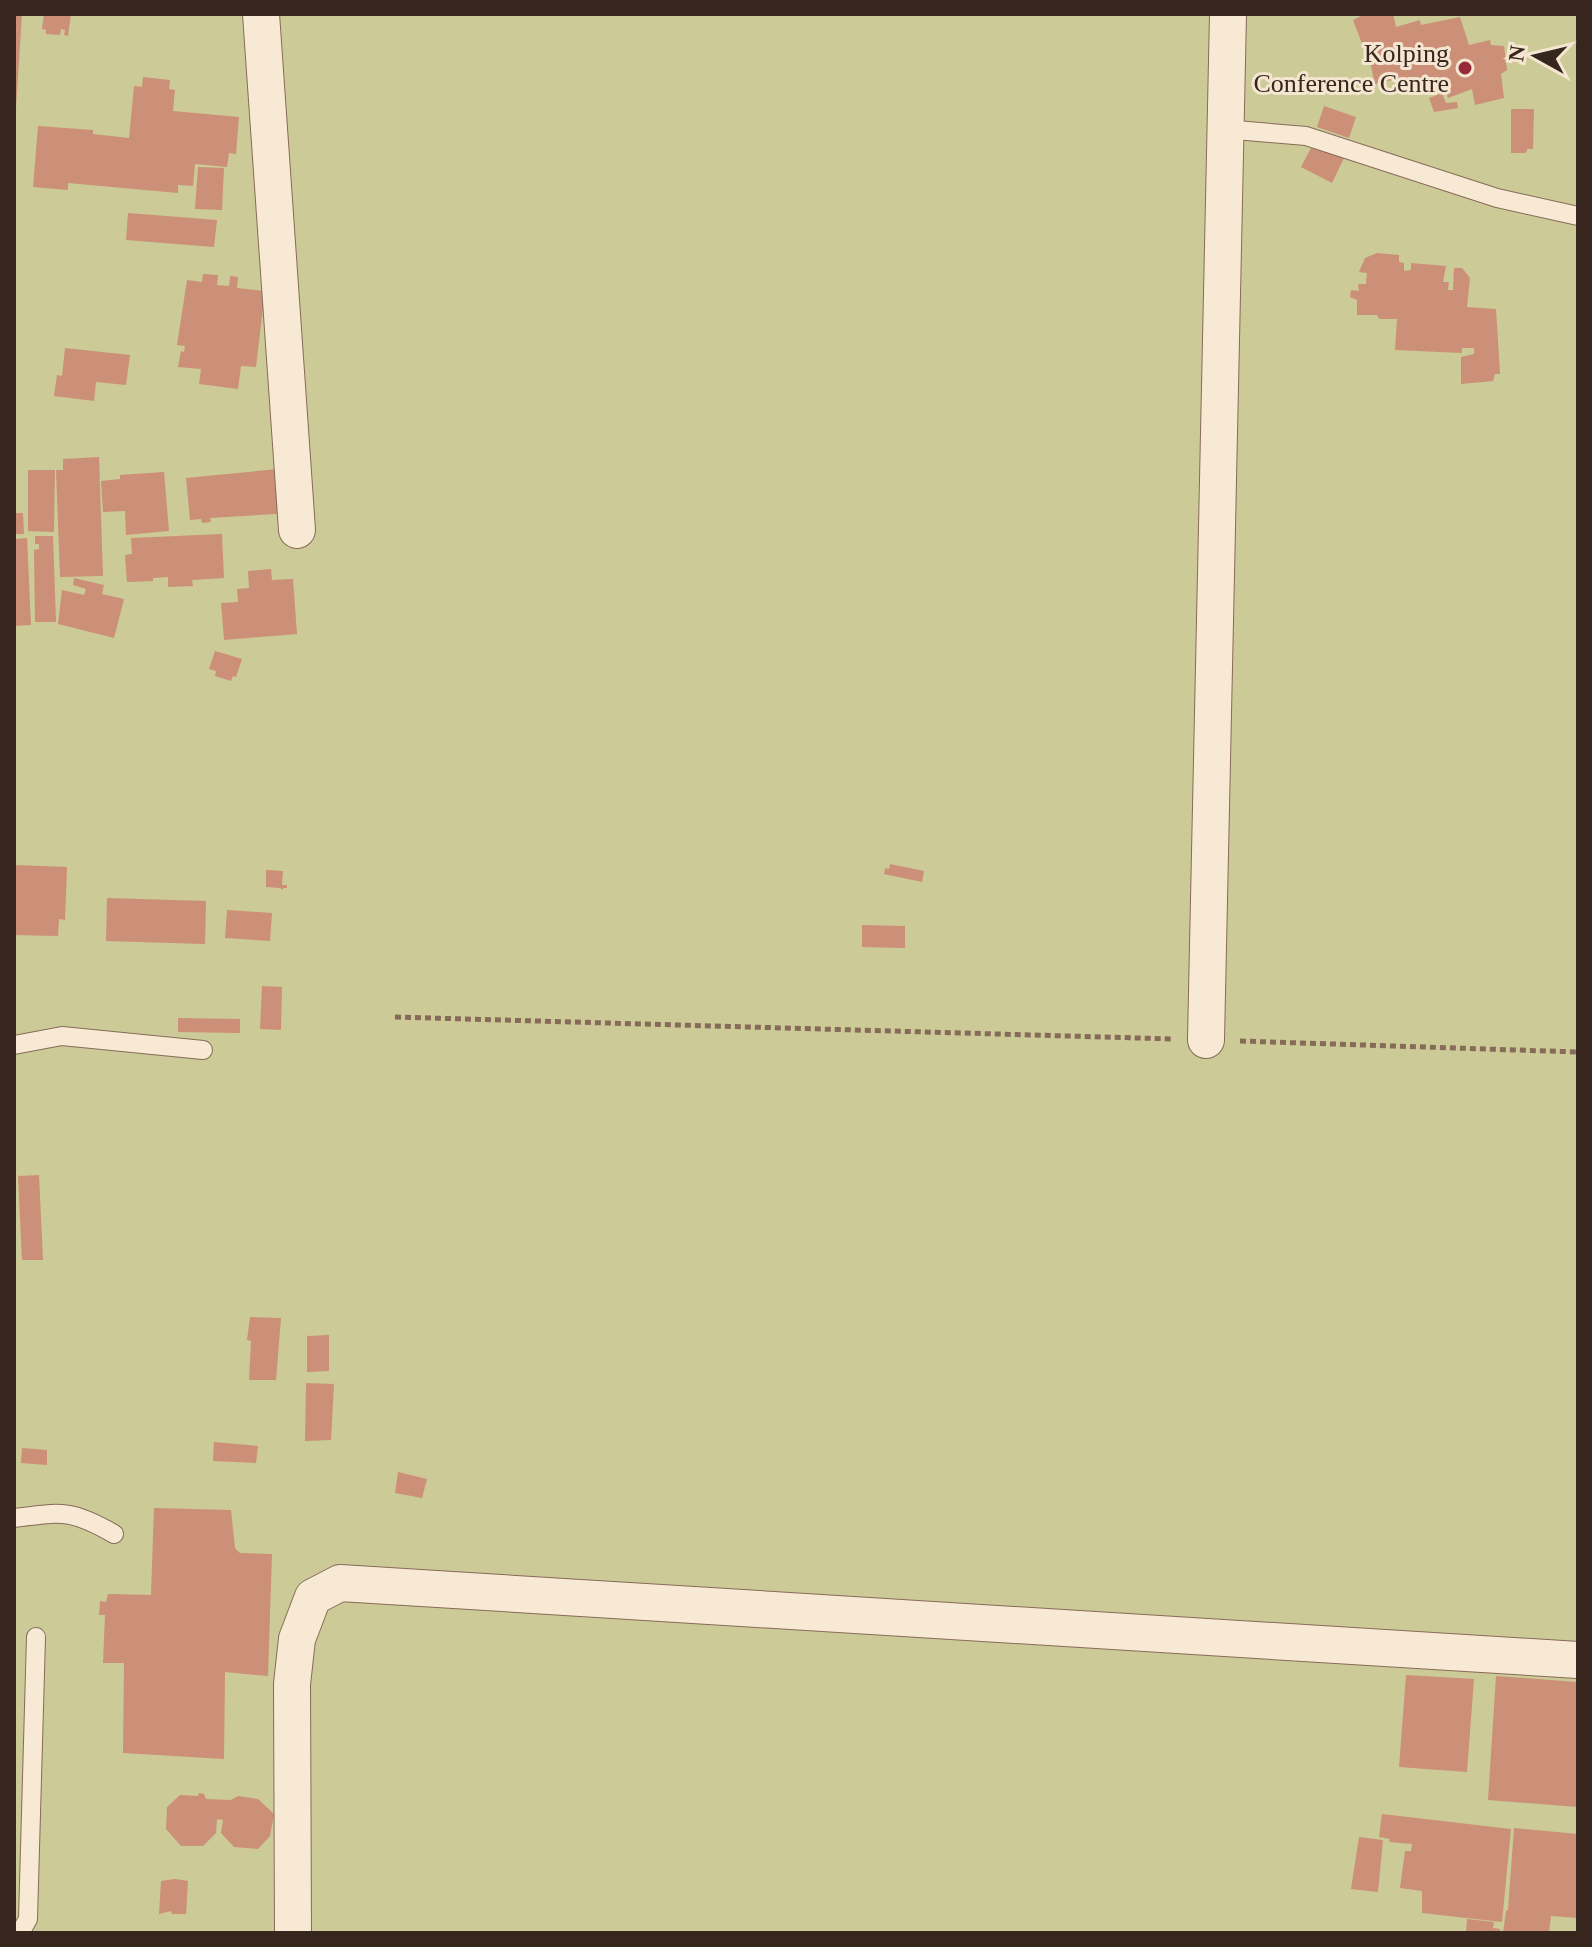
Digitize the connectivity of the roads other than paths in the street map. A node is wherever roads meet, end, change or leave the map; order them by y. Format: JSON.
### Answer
{"nodes":[{"id":1,"x":261,"y":14,"type":"edge"},
{"id":2,"x":1228,"y":14,"type":"edge"},
{"id":3,"x":1224,"y":129,"type":"junction"},
{"id":4,"x":1578,"y":216,"type":"edge"},
{"id":5,"x":297,"y":530,"type":"dead end"},
{"id":6,"x":1206,"y":1040,"type":"road end"},
{"id":7,"x":14,"y":1045,"type":"edge"},
{"id":8,"x":203,"y":1050,"type":"dead end"},
{"id":9,"x":14,"y":1518,"type":"edge"},
{"id":10,"x":114,"y":1534,"type":"dead end"},
{"id":11,"x":36,"y":1637,"type":"dead end"},
{"id":12,"x":1578,"y":1660,"type":"edge"},
{"id":13,"x":22,"y":1801,"type":"edge"},
{"id":14,"x":20,"y":1933,"type":"edge"},
{"id":15,"x":293,"y":1933,"type":"edge"}],
"edges":[{"from":1,"to":5,"type":"street"},
{"from":2,"to":3,"type":"street"},
{"from":3,"to":4,"type":"lane"},
{"from":3,"to":6,"type":"street"},
{"from":7,"to":8,"type":"lane"},
{"from":9,"to":10,"type":"lane"},
{"from":11,"to":13,"type":"lane"},
{"from":12,"to":15,"type":"street"},
{"from":13,"to":14,"type":"lane"}]}
